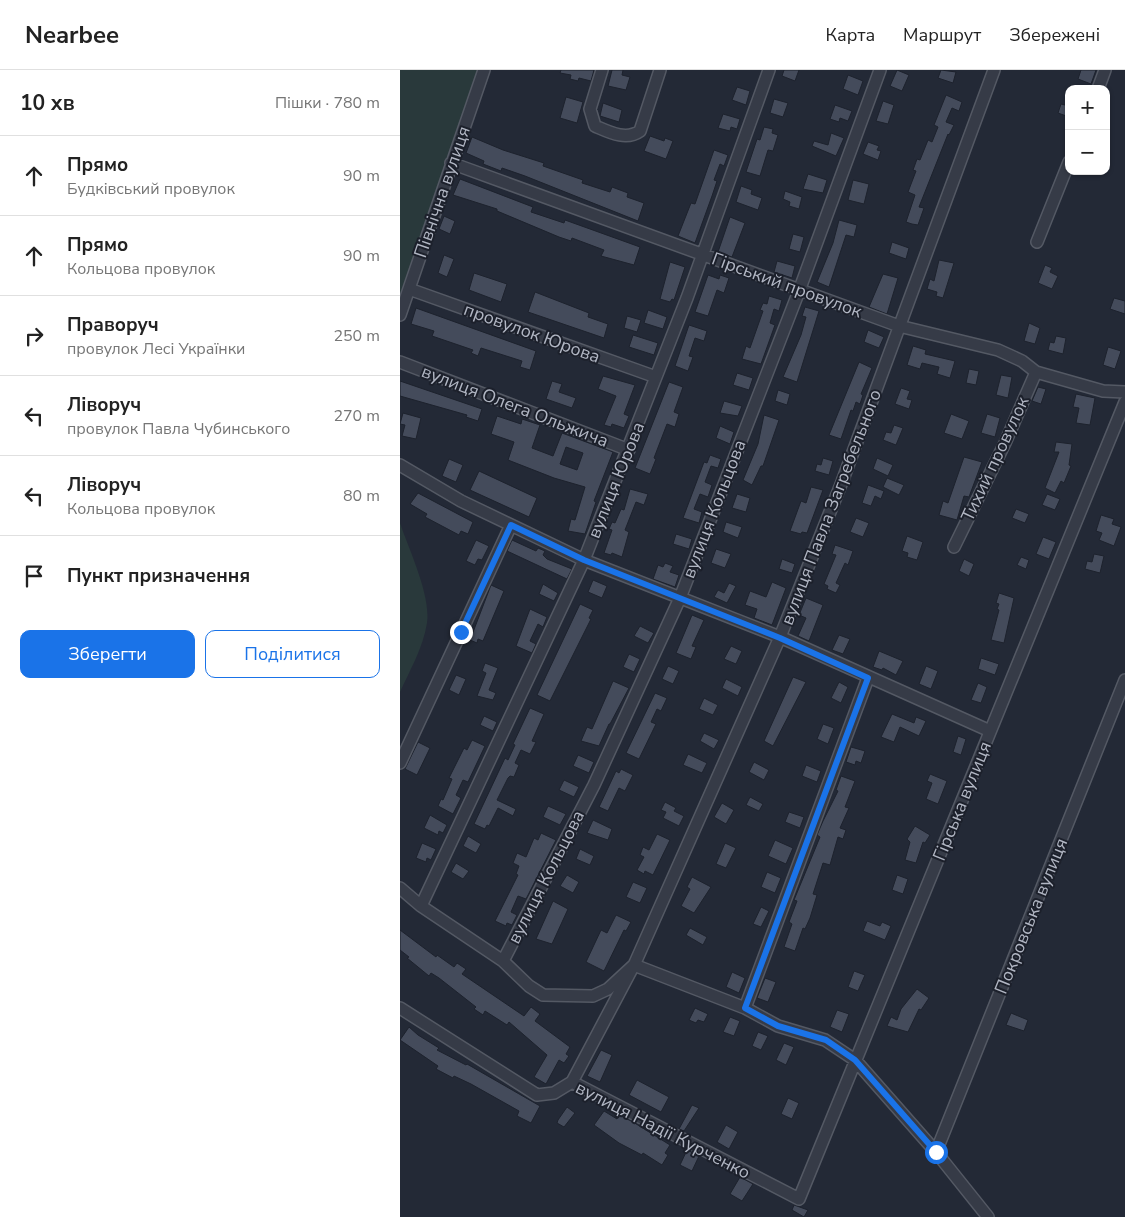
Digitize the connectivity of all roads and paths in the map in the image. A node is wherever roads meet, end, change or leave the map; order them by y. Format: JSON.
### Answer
{"nodes":[{"id":1,"x":484,"y":70,"type":"edge"},
{"id":2,"x":602,"y":70,"type":"edge"},
{"id":3,"x":660,"y":70,"type":"edge"},
{"id":4,"x":770,"y":70,"type":"edge"},
{"id":5,"x":880,"y":70,"type":"edge"},
{"id":6,"x":994,"y":70,"type":"edge"},
{"id":7,"x":1105,"y":70,"type":"edge"},
{"id":8,"x":1099,"y":85,"type":"edge"},
{"id":9,"x":451,"y":163,"type":"junction"},
{"id":10,"x":1065,"y":172,"type":"edge"},
{"id":11,"x":1037,"y":242,"type":"dead end"},
{"id":12,"x":703,"y":255,"type":"junction"},
{"id":13,"x":409,"y":288,"type":"junction"},
{"id":14,"x":799,"y":291,"type":"junction"},
{"id":15,"x":400,"y":315,"type":"edge"},
{"id":16,"x":899,"y":326,"type":"junction"},
{"id":17,"x":400,"y":362,"type":"edge"},
{"id":18,"x":1036,"y":372,"type":"junction"},
{"id":19,"x":656,"y":377,"type":"junction"},
{"id":20,"x":1125,"y":392,"type":"edge"},
{"id":21,"x":1125,"y":402,"type":"edge"},
{"id":22,"x":629,"y":450,"type":"junction"},
{"id":23,"x":400,"y":465,"type":"edge"},
{"id":24,"x":511,"y":525,"type":"junction"},
{"id":25,"x":954,"y":547,"type":"dead end"},
{"id":26,"x":584,"y":560,"type":"junction"},
{"id":27,"x":680,"y":598,"type":"junction"},
{"id":28,"x":780,"y":638,"type":"junction"},
{"id":29,"x":868,"y":678,"type":"junction"},
{"id":30,"x":1125,"y":680,"type":"edge"},
{"id":31,"x":990,"y":731,"type":"junction"},
{"id":32,"x":400,"y":763,"type":"edge"},
{"id":33,"x":400,"y":888,"type":"edge"},
{"id":34,"x":421,"y":906,"type":"junction"},
{"id":35,"x":503,"y":961,"type":"junction"},
{"id":36,"x":634,"y":964,"type":"junction"},
{"id":37,"x":400,"y":1008,"type":"edge"},
{"id":38,"x":745,"y":1008,"type":"junction"},
{"id":39,"x":855,"y":1060,"type":"junction"},
{"id":40,"x":572,"y":1082,"type":"junction"},
{"id":41,"x":936,"y":1152,"type":"junction"},
{"id":42,"x":799,"y":1199,"type":"joint"},
{"id":43,"x":988,"y":1217,"type":"edge"}],
"edges":[{"from":1,"to":9,"type":"street","name":"Північна вулиця"},
{"from":2,"to":3,"type":"street"},
{"from":4,"to":12,"type":"street","name":"вулиця Юрова"},
{"from":5,"to":14,"type":"street","name":"вулиця Кольцова"},
{"from":6,"to":16,"type":"street","name":"вулиця Павла Загребельного"},
{"from":7,"to":8,"type":"street"},
{"from":9,"to":12,"type":"street","name":"Гірський провулок"},
{"from":9,"to":13,"type":"street","name":"Північна вулиця"},
{"from":10,"to":11,"type":"street"},
{"from":12,"to":14,"type":"street","name":"Гірський провулок"},
{"from":12,"to":19,"type":"street","name":"вулиця Юрова"},
{"from":13,"to":15,"type":"street","name":"Північна вулиця"},
{"from":13,"to":19,"type":"street","name":"провулок Юрова"},
{"from":14,"to":16,"type":"street","name":"Гірський провулок"},
{"from":14,"to":27,"type":"street","name":"вулиця Кольцова"},
{"from":16,"to":18,"type":"street","name":"Гірський провулок"},
{"from":16,"to":28,"type":"street","name":"вулиця Павла Загребельного"},
{"from":17,"to":22,"type":"street","name":"вулиця Олега Ольжича"},
{"from":18,"to":20,"type":"street","name":"Гірський провулок"},
{"from":18,"to":25,"type":"street","name":"Тихий провулок"},
{"from":19,"to":22,"type":"street","name":"вулиця Юрова"},
{"from":21,"to":31,"type":"street","name":"Гірська вулиця"},
{"from":22,"to":26,"type":"street","name":"вулиця Юрова"},
{"from":23,"to":24,"type":"street"},
{"from":24,"to":26,"type":"street"},
{"from":24,"to":32,"type":"street"},
{"from":26,"to":27,"type":"street"},
{"from":26,"to":34,"type":"street","name":"вулиця Юрова"},
{"from":27,"to":28,"type":"street"},
{"from":27,"to":35,"type":"street","name":"вулиця Кольцова"},
{"from":28,"to":29,"type":"street"},
{"from":28,"to":36,"type":"street","name":"вулиця Павла Загребельного"},
{"from":29,"to":31,"type":"street"},
{"from":29,"to":38,"type":"street"},
{"from":30,"to":41,"type":"street","name":"Покровська вулиця"},
{"from":31,"to":39,"type":"street","name":"Гірська вулиця"},
{"from":33,"to":34,"type":"street"},
{"from":34,"to":35,"type":"street"},
{"from":35,"to":36,"type":"street"},
{"from":36,"to":38,"type":"street"},
{"from":36,"to":40,"type":"street","name":"вулиця Павла Загребельного"},
{"from":37,"to":40,"type":"street","name":"вулиця Надії Курченко"},
{"from":38,"to":39,"type":"street"},
{"from":39,"to":41,"type":"street"},
{"from":39,"to":42,"type":"street","name":"Гірська вулиця"},
{"from":40,"to":42,"type":"street","name":"вулиця Надії Курченко"},
{"from":41,"to":43,"type":"street"}]}
